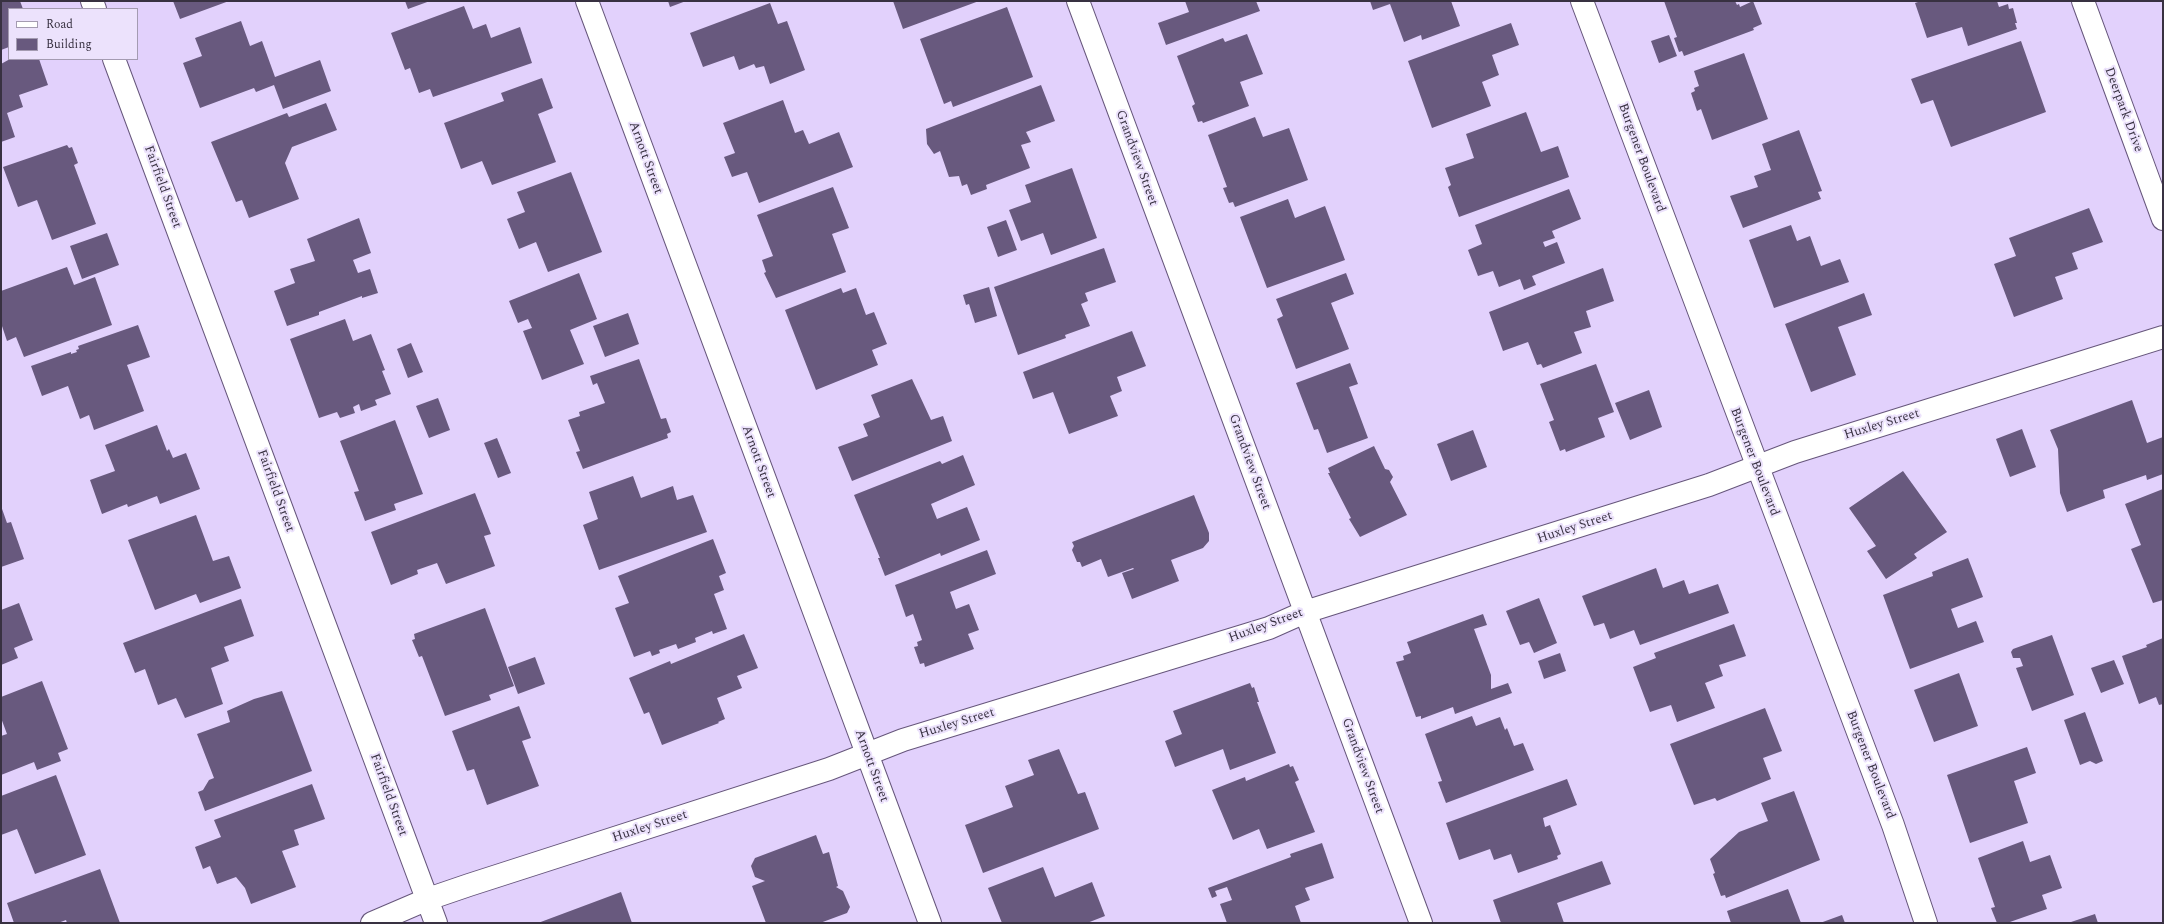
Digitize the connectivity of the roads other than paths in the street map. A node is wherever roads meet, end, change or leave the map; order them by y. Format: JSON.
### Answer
{"nodes":[{"id":1,"x":587,"y":1,"type":"edge"},
{"id":2,"x":1078,"y":1,"type":"edge"},
{"id":3,"x":1582,"y":1,"type":"edge"},
{"id":4,"x":2082,"y":1,"type":"edge"},
{"id":5,"x":114,"y":60,"type":"edge"},
{"id":6,"x":2163,"y":219,"type":"edge"},
{"id":7,"x":2163,"y":337,"type":"edge"},
{"id":8,"x":1756,"y":467,"type":"junction"},
{"id":9,"x":1305,"y":612,"type":"junction"},
{"id":10,"x":867,"y":754,"type":"junction"},
{"id":11,"x":428,"y":899,"type":"junction"},
{"id":12,"x":372,"y":923,"type":"edge"},
{"id":13,"x":436,"y":923,"type":"edge"},
{"id":14,"x":930,"y":923,"type":"edge"},
{"id":15,"x":1421,"y":923,"type":"edge"},
{"id":16,"x":1926,"y":923,"type":"edge"}],
"edges":[{"from":1,"to":10,"type":"street","name":"Arnott Street"},
{"from":2,"to":9,"type":"street","name":"Grandview Street"},
{"from":3,"to":8,"type":"street","name":"Burgener Boulevard"},
{"from":4,"to":6,"type":"street","name":"Deerpark Drive"},
{"from":5,"to":11,"type":"street","name":"Fairfield Street"},
{"from":7,"to":8,"type":"street","name":"Huxley Street"},
{"from":8,"to":9,"type":"street","name":"Huxley Street"},
{"from":8,"to":16,"type":"street","name":"Burgener Boulevard"},
{"from":9,"to":10,"type":"street","name":"Huxley Street"},
{"from":9,"to":15,"type":"street","name":"Grandview Street"},
{"from":10,"to":11,"type":"street","name":"Huxley Street"},
{"from":10,"to":14,"type":"street","name":"Arnott Street"},
{"from":11,"to":12,"type":"street","name":"Huxley Street"},
{"from":11,"to":13,"type":"street","name":"Fairfield Street"}]}
